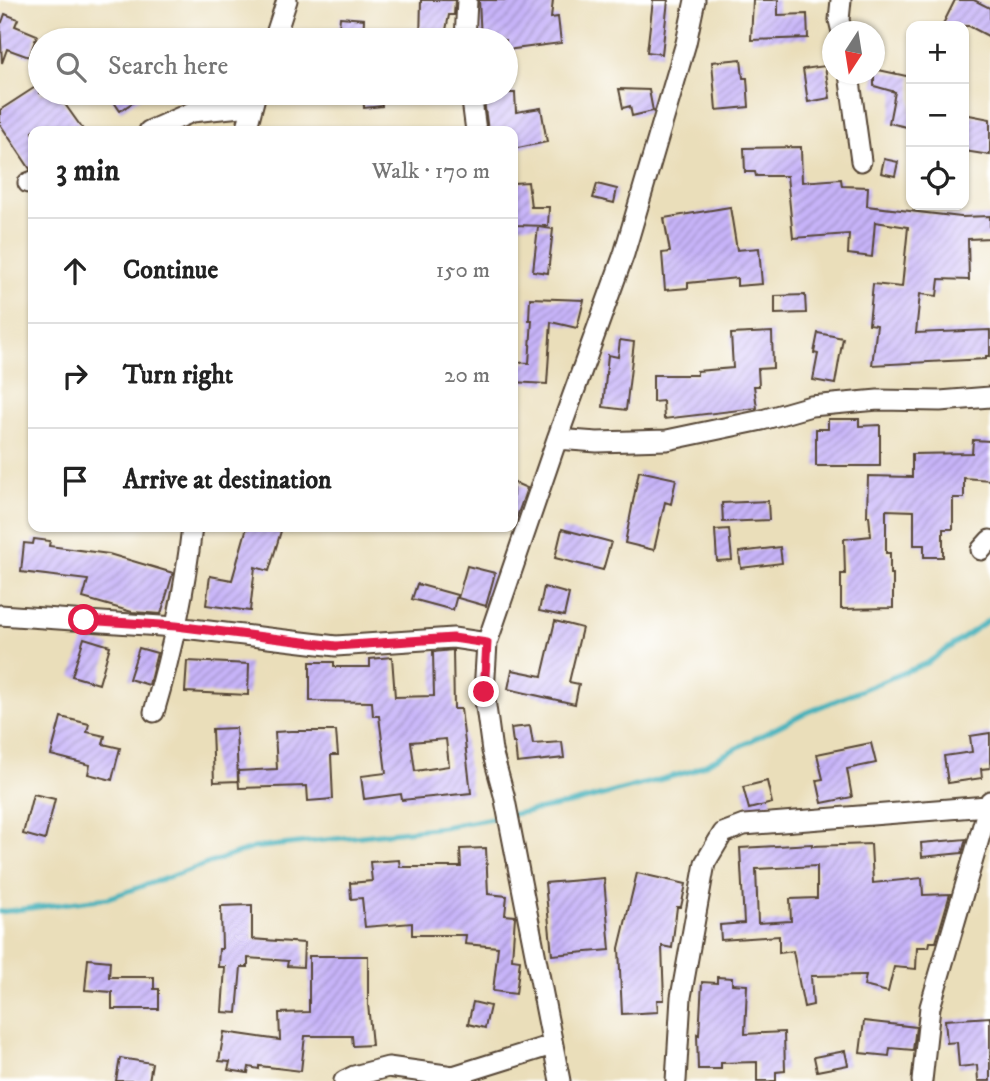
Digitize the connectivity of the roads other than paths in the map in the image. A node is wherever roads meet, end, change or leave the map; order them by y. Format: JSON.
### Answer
{"nodes":[{"id":1,"x":287,"y":0,"type":"edge"},
{"id":2,"x":467,"y":0,"type":"edge"},
{"id":3,"x":695,"y":0,"type":"edge"},
{"id":4,"x":841,"y":0,"type":"edge"},
{"id":5,"x":839,"y":21,"type":"edge"},
{"id":6,"x":278,"y":28,"type":"edge"},
{"id":7,"x":466,"y":28,"type":"edge"},
{"id":8,"x":850,"y":84,"type":"edge"},
{"id":9,"x":225,"y":105,"type":"edge"},
{"id":10,"x":252,"y":105,"type":"edge"},
{"id":11,"x":473,"y":105,"type":"edge"},
{"id":12,"x":160,"y":126,"type":"edge"},
{"id":13,"x":247,"y":126,"type":"edge"},
{"id":14,"x":476,"y":126,"type":"edge"},
{"id":15,"x":861,"y":161,"type":"dead end"},
{"id":16,"x":990,"y":397,"type":"edge"},
{"id":17,"x":557,"y":439,"type":"junction"},
{"id":18,"x":191,"y":532,"type":"edge"},
{"id":19,"x":0,"y":615,"type":"edge"},
{"id":20,"x":176,"y":626,"type":"junction"},
{"id":21,"x":487,"y":643,"type":"junction"},
{"id":22,"x":154,"y":712,"type":"dead end"},
{"id":23,"x":989,"y":804,"type":"edge"},
{"id":24,"x":552,"y":1045,"type":"junction"},
{"id":25,"x":344,"y":1081,"type":"edge"},
{"id":26,"x":560,"y":1081,"type":"edge"},
{"id":27,"x":677,"y":1081,"type":"edge"},
{"id":28,"x":922,"y":1081,"type":"edge"}],
"edges":[{"from":1,"to":6,"type":"street"},
{"from":2,"to":7,"type":"street"},
{"from":3,"to":17,"type":"street"},
{"from":4,"to":5,"type":"street"},
{"from":8,"to":15,"type":"street"},
{"from":9,"to":12,"type":"street"},
{"from":10,"to":13,"type":"street"},
{"from":11,"to":14,"type":"street"},
{"from":16,"to":17,"type":"street"},
{"from":17,"to":21,"type":"street"},
{"from":18,"to":20,"type":"street"},
{"from":19,"to":20,"type":"street"},
{"from":20,"to":21,"type":"street"},
{"from":20,"to":22,"type":"street"},
{"from":21,"to":24,"type":"street"},
{"from":23,"to":27,"type":"street"},
{"from":23,"to":28,"type":"street"},
{"from":24,"to":25,"type":"street"},
{"from":24,"to":26,"type":"street"}]}
